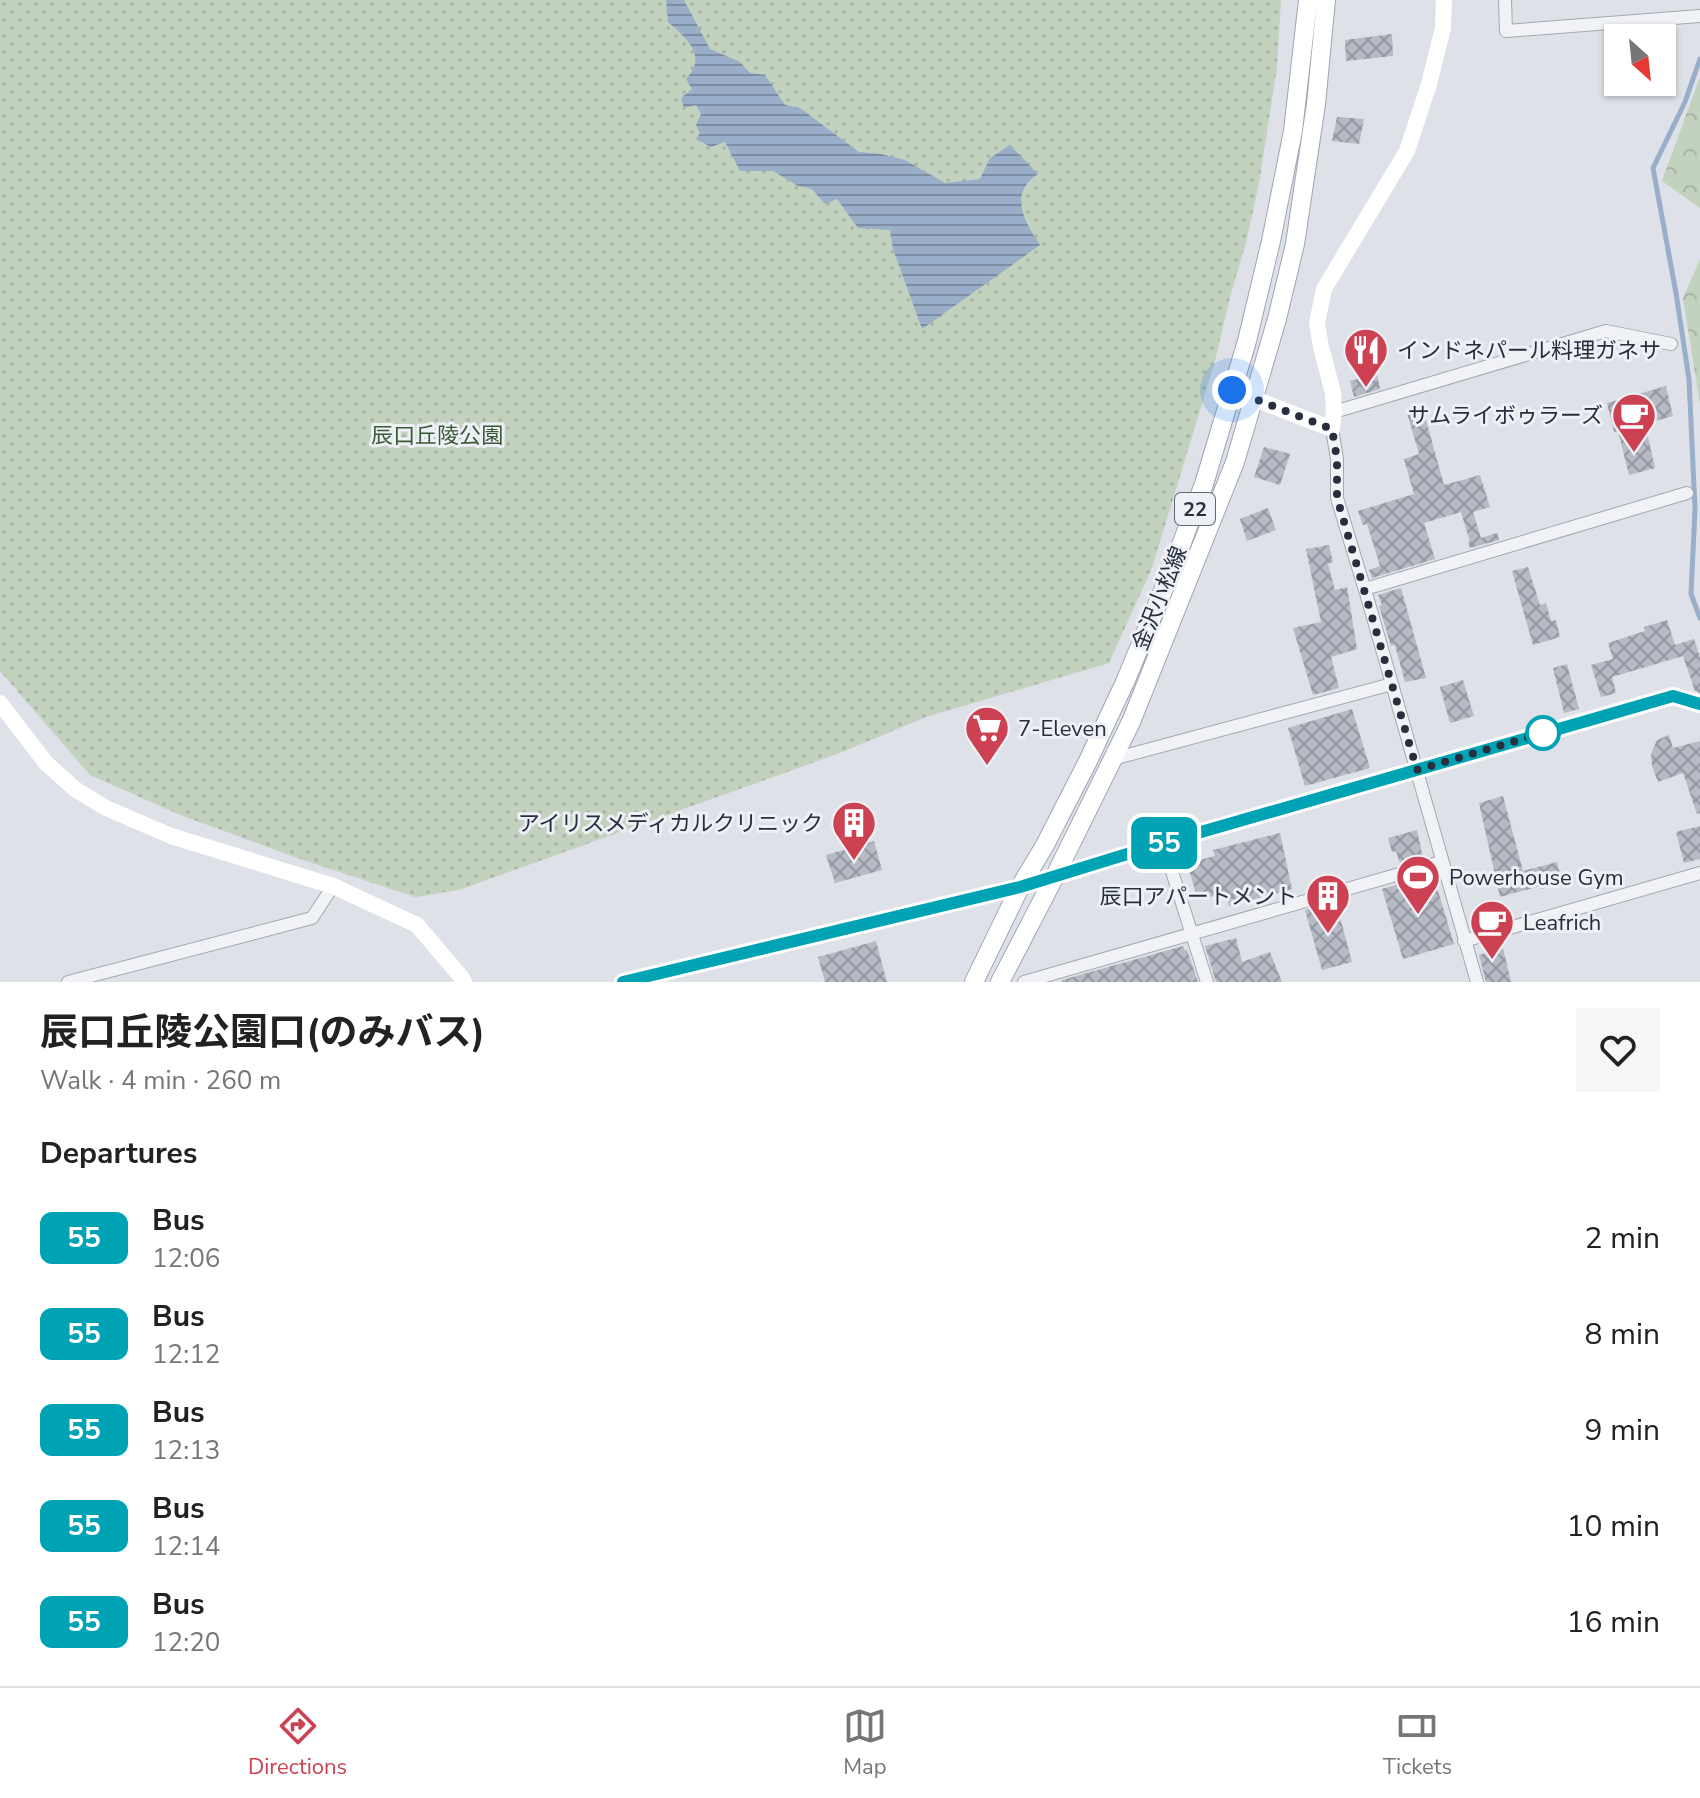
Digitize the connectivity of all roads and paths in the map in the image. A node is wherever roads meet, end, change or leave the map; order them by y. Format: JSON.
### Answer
{"nodes":[{"id":1,"x":1308,"y":0,"type":"edge"},
{"id":2,"x":1326,"y":0,"type":"edge"},
{"id":3,"x":1444,"y":0,"type":"edge"},
{"id":4,"x":1505,"y":0,"type":"edge"},
{"id":5,"x":1700,"y":16,"type":"edge"},
{"id":6,"x":1671,"y":344,"type":"dead end"},
{"id":7,"x":1232,"y":390,"type":"junction"},
{"id":8,"x":1255,"y":398,"type":"junction"},
{"id":9,"x":1334,"y":412,"type":"junction"},
{"id":10,"x":1332,"y":429,"type":"junction"},
{"id":11,"x":1687,"y":493,"type":"dead end"},
{"id":12,"x":1365,"y":589,"type":"junction"},
{"id":13,"x":1392,"y":684,"type":"junction"},
{"id":14,"x":0,"y":703,"type":"edge"},
{"id":15,"x":1700,"y":704,"type":"edge"},
{"id":16,"x":1113,"y":759,"type":"junction"},
{"id":17,"x":1417,"y":770,"type":"junction"},
{"id":18,"x":1163,"y":843,"type":"junction"},
{"id":19,"x":1441,"y":862,"type":"junction"},
{"id":20,"x":1700,"y":873,"type":"edge"},
{"id":21,"x":1055,"y":876,"type":"junction"},
{"id":22,"x":333,"y":886,"type":"junction"},
{"id":23,"x":1020,"y":887,"type":"junction"},
{"id":24,"x":1192,"y":934,"type":"junction"},
{"id":25,"x":1464,"y":941,"type":"junction"},
{"id":26,"x":68,"y":982,"type":"edge"},
{"id":27,"x":464,"y":982,"type":"edge"},
{"id":28,"x":623,"y":982,"type":"edge"},
{"id":29,"x":974,"y":982,"type":"edge"},
{"id":30,"x":1000,"y":982,"type":"edge"},
{"id":31,"x":1024,"y":982,"type":"edge"},
{"id":32,"x":1207,"y":982,"type":"edge"},
{"id":33,"x":1477,"y":982,"type":"edge"}],
"edges":[{"from":1,"to":7,"type":"main road","name":"金沢小松線","number":"22"},
{"from":2,"to":8,"type":"main road","name":"金沢小松線","number":"22"},
{"from":3,"to":9,"type":"street"},
{"from":4,"to":5,"type":"street"},
{"from":6,"to":9,"type":"street"},
{"from":7,"to":8,"type":"street"},
{"from":7,"to":23,"type":"main road","name":"金沢小松線","number":"22"},
{"from":8,"to":10,"type":"street"},
{"from":8,"to":16,"type":"main road","name":"金沢小松線","number":"22"},
{"from":9,"to":10,"type":"street"},
{"from":10,"to":12,"type":"street"},
{"from":11,"to":12,"type":"street"},
{"from":12,"to":13,"type":"street"},
{"from":13,"to":16,"type":"street"},
{"from":13,"to":17,"type":"street"},
{"from":14,"to":22,"type":"street"},
{"from":15,"to":17,"type":"street"},
{"from":16,"to":21,"type":"main road","name":"金沢小松線","number":"22"},
{"from":17,"to":18,"type":"street"},
{"from":17,"to":19,"type":"street"},
{"from":18,"to":21,"type":"street"},
{"from":18,"to":24,"type":"street"},
{"from":19,"to":24,"type":"street"},
{"from":19,"to":25,"type":"street"},
{"from":20,"to":25,"type":"street"},
{"from":21,"to":23,"type":"street"},
{"from":21,"to":30,"type":"main road","name":"金沢小松線","number":"22"},
{"from":22,"to":26,"type":"street"},
{"from":22,"to":27,"type":"street"},
{"from":23,"to":28,"type":"street"},
{"from":23,"to":29,"type":"main road","name":"金沢小松線","number":"22"},
{"from":24,"to":31,"type":"street"},
{"from":24,"to":32,"type":"street"},
{"from":25,"to":33,"type":"street"}]}
